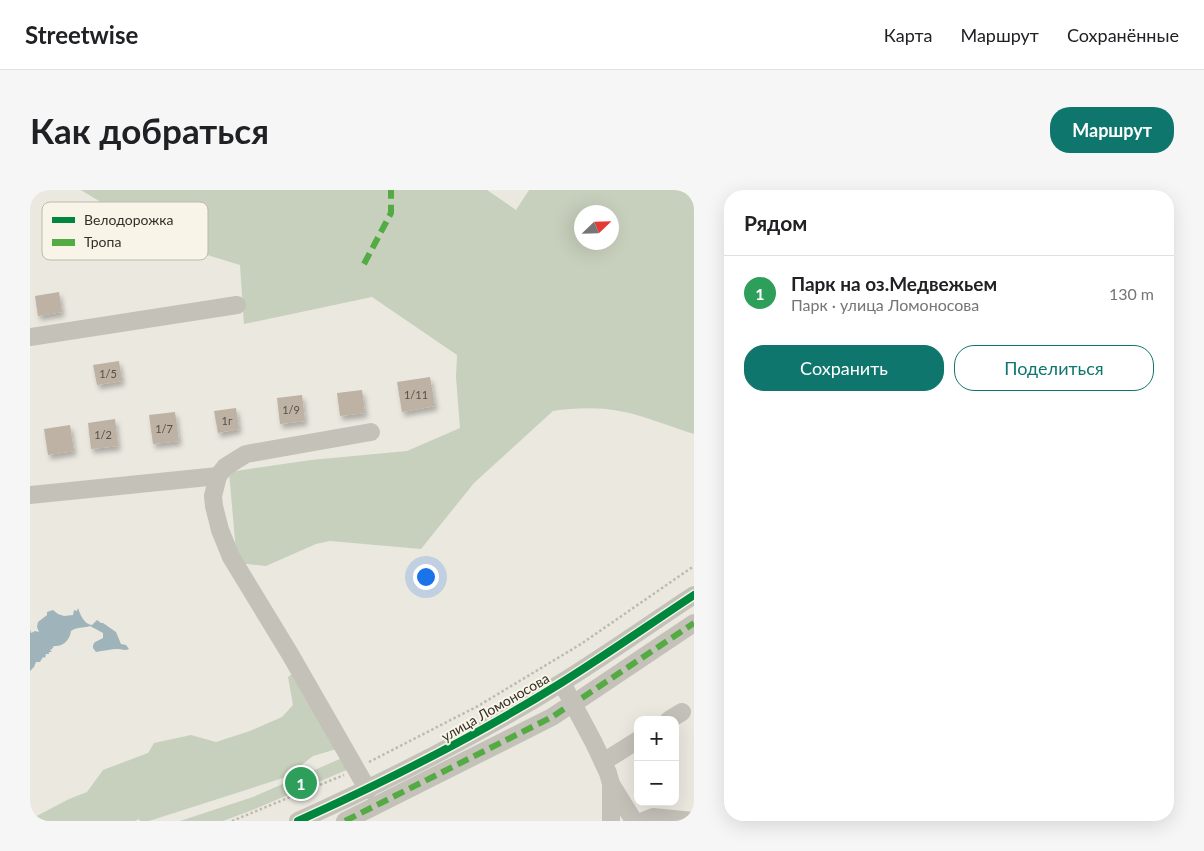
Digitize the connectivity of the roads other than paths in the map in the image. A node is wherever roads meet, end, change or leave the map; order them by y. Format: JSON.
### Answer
{"nodes":[{"id":1,"x":237,"y":306,"type":"dead end"},
{"id":2,"x":30,"y":337,"type":"edge"},
{"id":3,"x":371,"y":432,"type":"dead end"},
{"id":4,"x":218,"y":476,"type":"junction"},
{"id":5,"x":30,"y":496,"type":"edge"},
{"id":6,"x":694,"y":594,"type":"edge"},
{"id":7,"x":694,"y":623,"type":"edge"},
{"id":8,"x":562,"y":683,"type":"junction"},
{"id":9,"x":582,"y":698,"type":"dead end"},
{"id":10,"x":564,"y":709,"type":"dead end"},
{"id":11,"x":634,"y":743,"type":"edge"},
{"id":12,"x":603,"y":762,"type":"junction"},
{"id":13,"x":611,"y":784,"type":"junction"},
{"id":14,"x":368,"y":790,"type":"junction"},
{"id":15,"x":298,"y":821,"type":"edge"},
{"id":16,"x":345,"y":821,"type":"edge"},
{"id":17,"x":611,"y":821,"type":"edge"},
{"id":18,"x":634,"y":821,"type":"edge"},
{"id":19,"x":643,"y":821,"type":"edge"},
{"id":20,"x":694,"y":821,"type":"edge"}],
"edges":[{"from":1,"to":2,"type":"street"},
{"from":3,"to":4,"type":"street"},
{"from":4,"to":5,"type":"street"},
{"from":4,"to":14,"type":"street"},
{"from":6,"to":8,"type":"street","name":"улица Ломоносова"},
{"from":7,"to":9,"type":"street"},
{"from":8,"to":12,"type":"street"},
{"from":8,"to":14,"type":"street","name":"улица Ломоносова"},
{"from":10,"to":16,"type":"street"},
{"from":11,"to":12,"type":"street"},
{"from":12,"to":13,"type":"street"},
{"from":13,"to":17,"type":"street"},
{"from":13,"to":18,"type":"street"},
{"from":14,"to":15,"type":"street","name":"улица Ломоносова"},
{"from":19,"to":20,"type":"street"}]}
